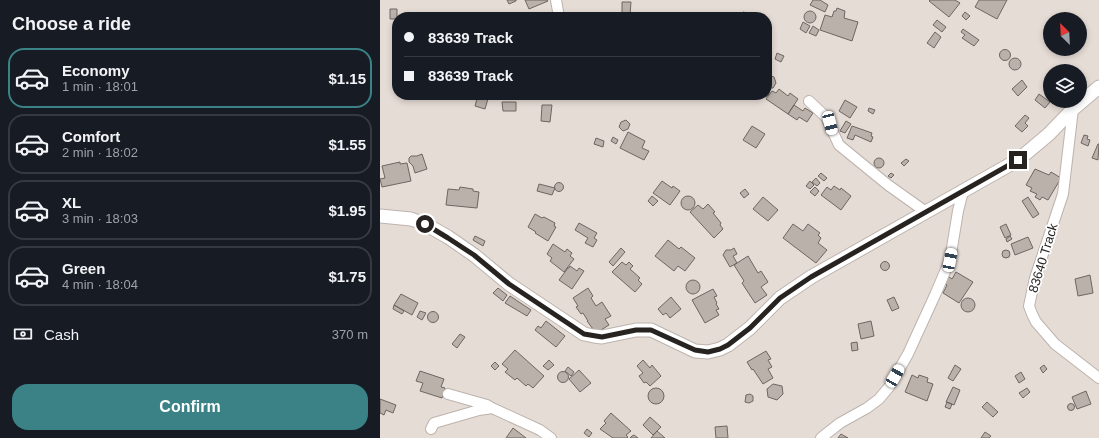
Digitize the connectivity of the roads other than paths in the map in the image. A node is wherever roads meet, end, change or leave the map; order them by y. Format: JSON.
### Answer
{"nodes":[{"id":1,"x":556,"y":0,"type":"edge"},
{"id":2,"x":558,"y":12,"type":"edge"},
{"id":3,"x":1099,"y":87,"type":"edge"},
{"id":4,"x":809,"y":101,"type":"dead end"},
{"id":5,"x":1073,"y":109,"type":"junction"},
{"id":6,"x":963,"y":191,"type":"junction"},
{"id":7,"x":926,"y":212,"type":"junction"},
{"id":8,"x":380,"y":216,"type":"edge"},
{"id":9,"x":1099,"y":378,"type":"edge"},
{"id":10,"x":448,"y":394,"type":"dead end"},
{"id":11,"x":492,"y":408,"type":"junction"},
{"id":12,"x":431,"y":429,"type":"dead end"},
{"id":13,"x":551,"y":438,"type":"edge"},
{"id":14,"x":820,"y":438,"type":"edge"}],
"edges":[{"from":1,"to":2,"type":"street"},
{"from":3,"to":5,"type":"street"},
{"from":4,"to":7,"type":"street"},
{"from":5,"to":6,"type":"street"},
{"from":5,"to":9,"type":"street","name":"83640 Track"},
{"from":6,"to":7,"type":"street"},
{"from":6,"to":14,"type":"street"},
{"from":7,"to":8,"type":"street"},
{"from":10,"to":11,"type":"street"},
{"from":11,"to":12,"type":"street"},
{"from":11,"to":13,"type":"street"}]}
